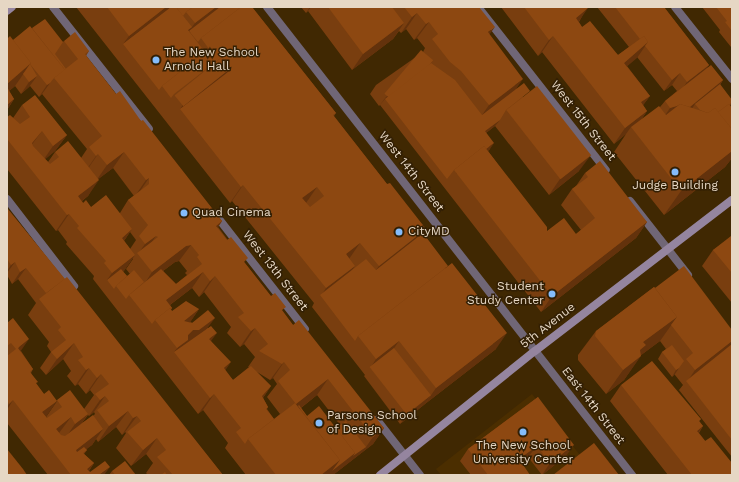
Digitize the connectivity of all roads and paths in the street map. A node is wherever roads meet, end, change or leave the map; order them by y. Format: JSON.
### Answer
{"nodes":[{"id":1,"x":12,"y":7,"type":"edge"},
{"id":2,"x":53,"y":7,"type":"edge"},
{"id":3,"x":267,"y":7,"type":"edge"},
{"id":4,"x":478,"y":7,"type":"edge"},
{"id":5,"x":675,"y":7,"type":"edge"},
{"id":6,"x":7,"y":11,"type":"edge"},
{"id":7,"x":732,"y":79,"type":"edge"},
{"id":8,"x":156,"y":138,"type":"edge"},
{"id":9,"x":614,"y":180,"type":"edge"},
{"id":10,"x":624,"y":193,"type":"edge"},
{"id":11,"x":7,"y":199,"type":"edge"},
{"id":12,"x":732,"y":200,"type":"edge"},
{"id":13,"x":210,"y":207,"type":"edge"},
{"id":14,"x":668,"y":250,"type":"junction"},
{"id":15,"x":695,"y":284,"type":"edge"},
{"id":16,"x":80,"y":293,"type":"edge"},
{"id":17,"x":313,"y":338,"type":"edge"},
{"id":18,"x":535,"y":351,"type":"junction"},
{"id":19,"x":371,"y":414,"type":"edge"},
{"id":20,"x":405,"y":456,"type":"junction"},
{"id":21,"x":380,"y":475,"type":"edge"},
{"id":22,"x":420,"y":475,"type":"edge"},
{"id":23,"x":632,"y":475,"type":"edge"}],
"edges":[{"from":1,"to":6,"type":"main road"},
{"from":2,"to":8,"type":"street"},
{"from":3,"to":18,"type":"street","name":"West 14th Street"},
{"from":4,"to":9,"type":"street","name":"West 15th Street"},
{"from":5,"to":7,"type":"street"},
{"from":10,"to":14,"type":"street"},
{"from":11,"to":16,"type":"street"},
{"from":12,"to":14,"type":"main road","name":"5th Avenue"},
{"from":13,"to":17,"type":"street","name":"West 13th Street"},
{"from":14,"to":15,"type":"street"},
{"from":14,"to":18,"type":"main road","name":"5th Avenue"},
{"from":18,"to":20,"type":"main road","name":"5th Avenue"},
{"from":18,"to":23,"type":"street","name":"East 14th Street"},
{"from":19,"to":20,"type":"street"},
{"from":20,"to":21,"type":"main road","name":"5th Avenue"},
{"from":20,"to":22,"type":"street"}]}
